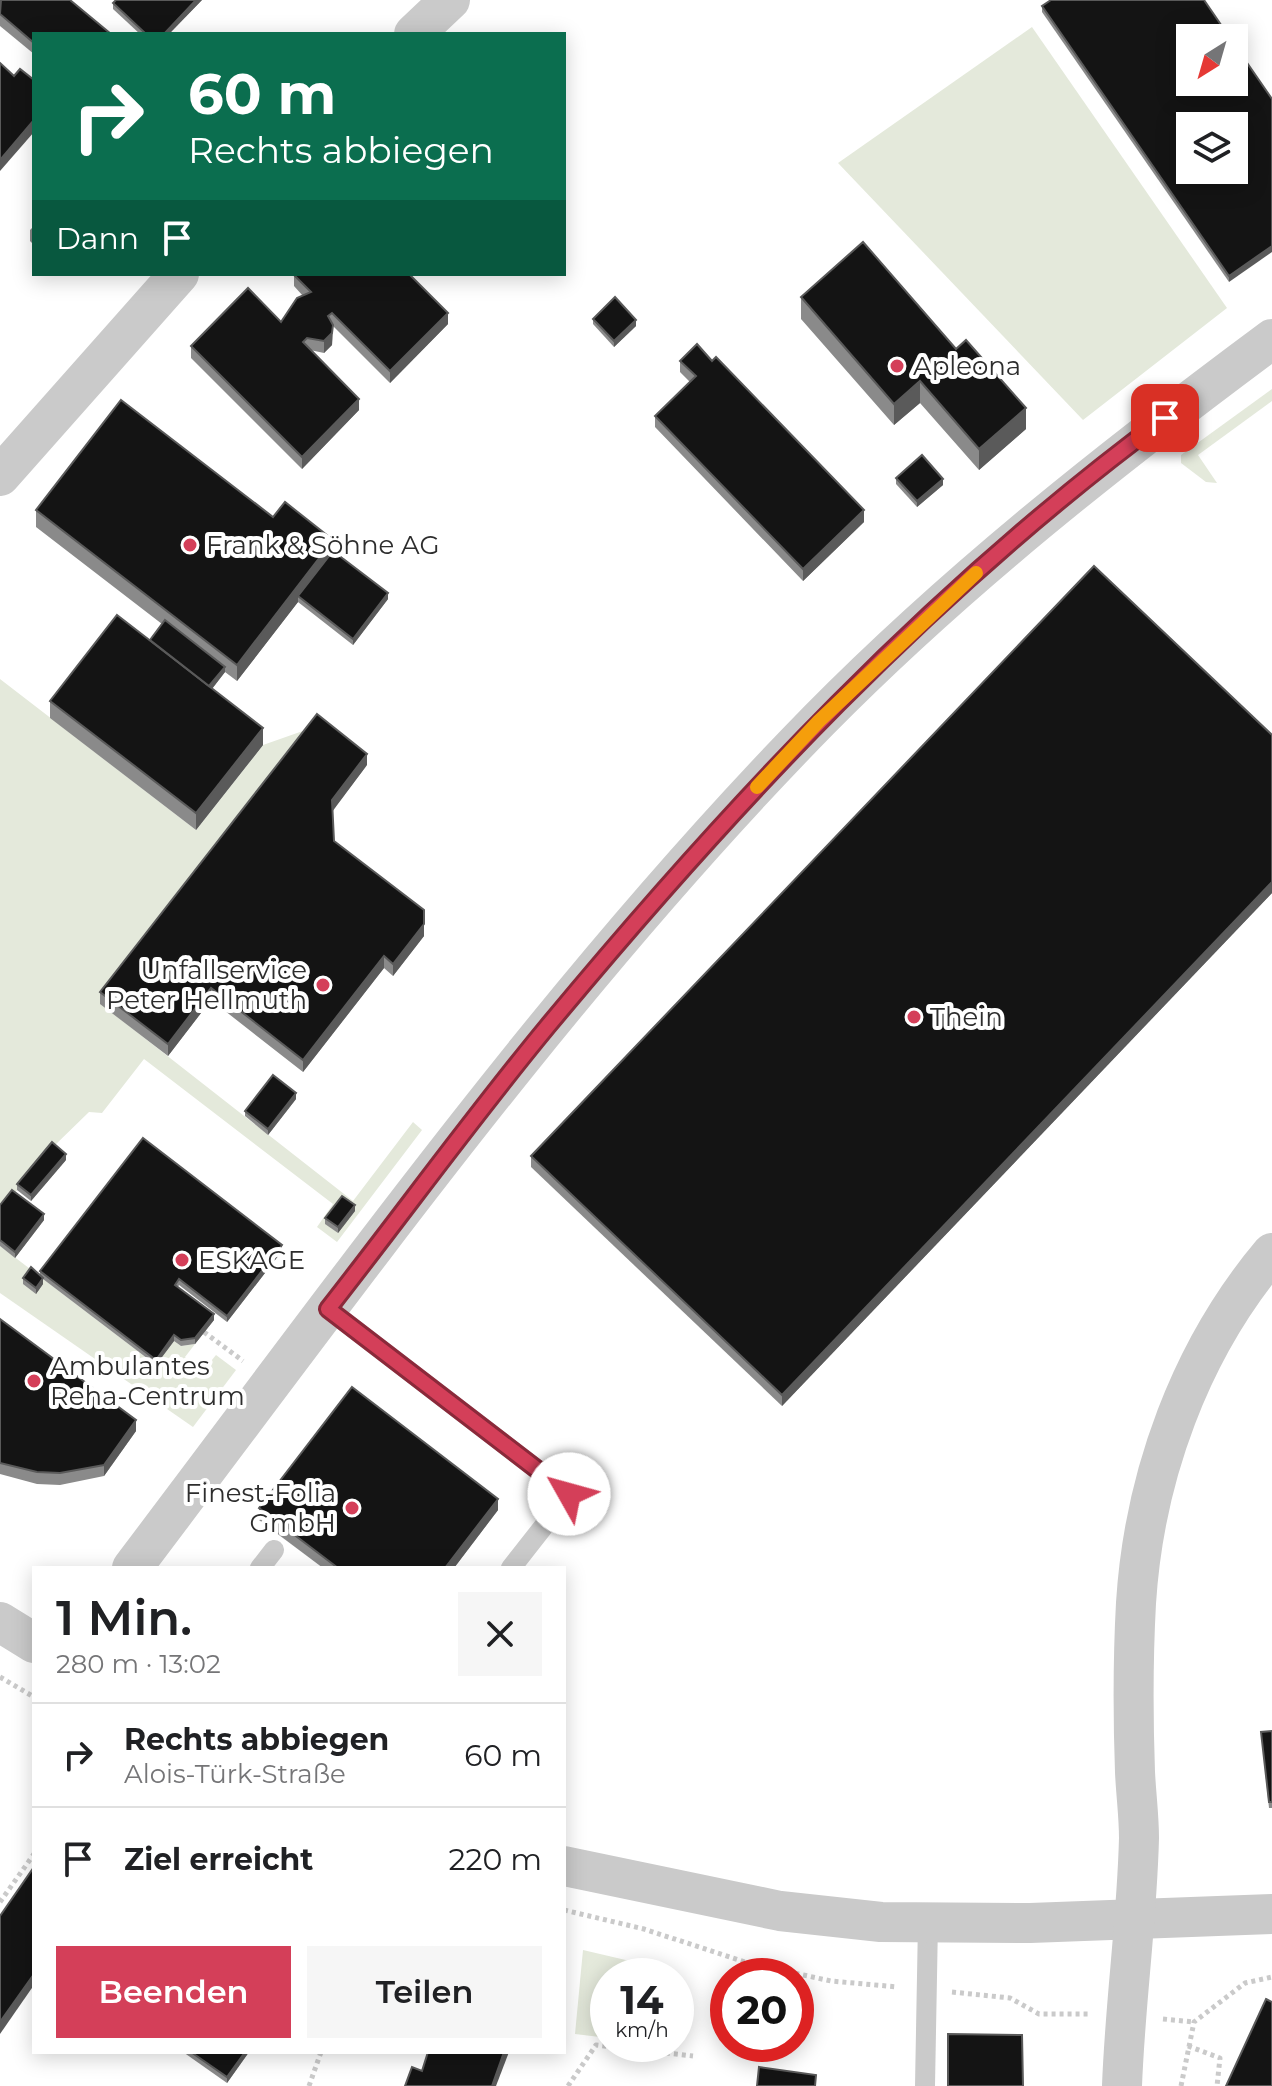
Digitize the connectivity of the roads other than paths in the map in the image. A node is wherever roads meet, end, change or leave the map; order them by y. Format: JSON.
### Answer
{"nodes":[{"id":1,"x":450,"y":0,"type":"edge"},
{"id":2,"x":416,"y":32,"type":"edge"},
{"id":3,"x":177,"y":276,"type":"edge"},
{"id":4,"x":1272,"y":339,"type":"edge"},
{"id":5,"x":0,"y":476,"type":"edge"},
{"id":6,"x":1270,"y":1259,"type":"edge"},
{"id":7,"x":328,"y":1309,"type":"junction"},
{"id":8,"x":274,"y":1550,"type":"dead end"},
{"id":9,"x":134,"y":1566,"type":"edge"},
{"id":10,"x":262,"y":1566,"type":"edge"},
{"id":11,"x":513,"y":1566,"type":"edge"},
{"id":12,"x":0,"y":1622,"type":"edge"},
{"id":13,"x":32,"y":1642,"type":"edge"},
{"id":14,"x":566,"y":1866,"type":"edge"},
{"id":15,"x":1272,"y":1914,"type":"edge"},
{"id":16,"x":1134,"y":1919,"type":"junction"},
{"id":17,"x":928,"y":1922,"type":"junction"},
{"id":18,"x":925,"y":2086,"type":"edge"},
{"id":19,"x":1122,"y":2086,"type":"edge"}],
"edges":[{"from":1,"to":2,"type":"street"},
{"from":3,"to":5,"type":"street"},
{"from":4,"to":7,"type":"street"},
{"from":6,"to":16,"type":"street"},
{"from":7,"to":9,"type":"street"},
{"from":7,"to":11,"type":"lane"},
{"from":8,"to":10,"type":"lane"},
{"from":12,"to":13,"type":"street"},
{"from":14,"to":17,"type":"street"},
{"from":15,"to":16,"type":"street"},
{"from":16,"to":17,"type":"street"},
{"from":16,"to":19,"type":"street"},
{"from":17,"to":18,"type":"lane"}]}
